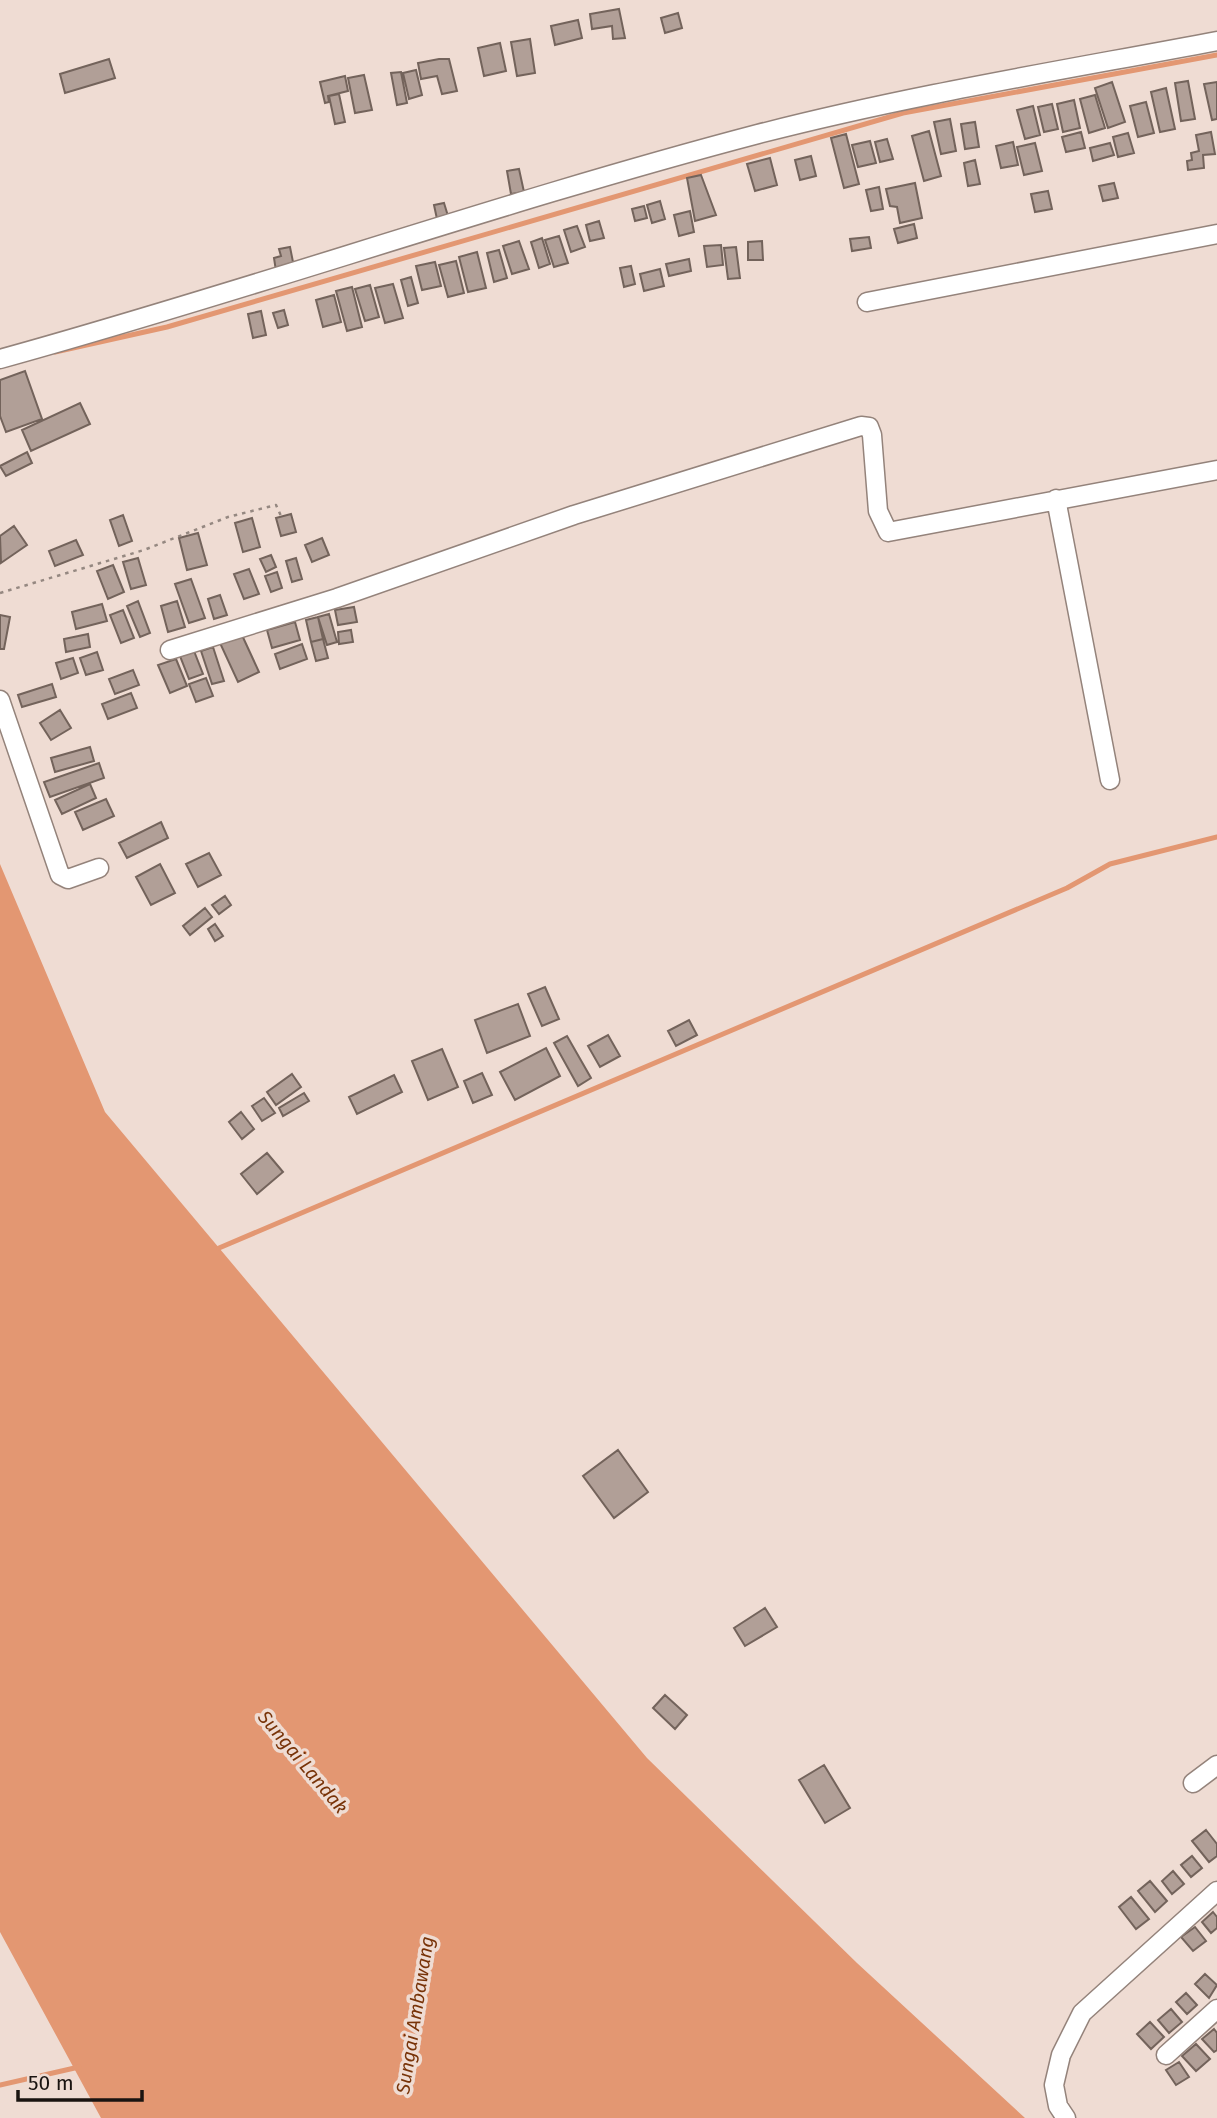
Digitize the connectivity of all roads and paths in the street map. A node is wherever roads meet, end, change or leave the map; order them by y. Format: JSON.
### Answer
{"nodes":[{"id":1,"x":1217,"y":41,"type":"edge"},
{"id":2,"x":1217,"y":234,"type":"edge"},
{"id":3,"x":867,"y":302,"type":"dead end"},
{"id":4,"x":0,"y":359,"type":"edge"},
{"id":5,"x":1217,"y":470,"type":"edge"},
{"id":6,"x":1056,"y":499,"type":"junction"},
{"id":7,"x":281,"y":516,"type":"dead end"},
{"id":8,"x":0,"y":593,"type":"edge"},
{"id":9,"x":170,"y":650,"type":"dead end"},
{"id":10,"x":0,"y":700,"type":"edge"},
{"id":11,"x":1110,"y":780,"type":"dead end"},
{"id":12,"x":99,"y":868,"type":"dead end"},
{"id":13,"x":1217,"y":1765,"type":"edge"},
{"id":14,"x":1193,"y":1783,"type":"dead end"},
{"id":15,"x":1217,"y":1892,"type":"edge"},
{"id":16,"x":1217,"y":2009,"type":"edge"},
{"id":17,"x":1166,"y":2055,"type":"dead end"},
{"id":18,"x":1066,"y":2118,"type":"edge"}],
"edges":[{"from":1,"to":4,"type":"street"},
{"from":2,"to":3,"type":"street"},
{"from":5,"to":6,"type":"street"},
{"from":6,"to":9,"type":"street"},
{"from":6,"to":11,"type":"street"},
{"from":7,"to":8,"type":"path"},
{"from":10,"to":12,"type":"street"},
{"from":13,"to":14,"type":"street"},
{"from":15,"to":18,"type":"street"},
{"from":16,"to":17,"type":"street"}]}
